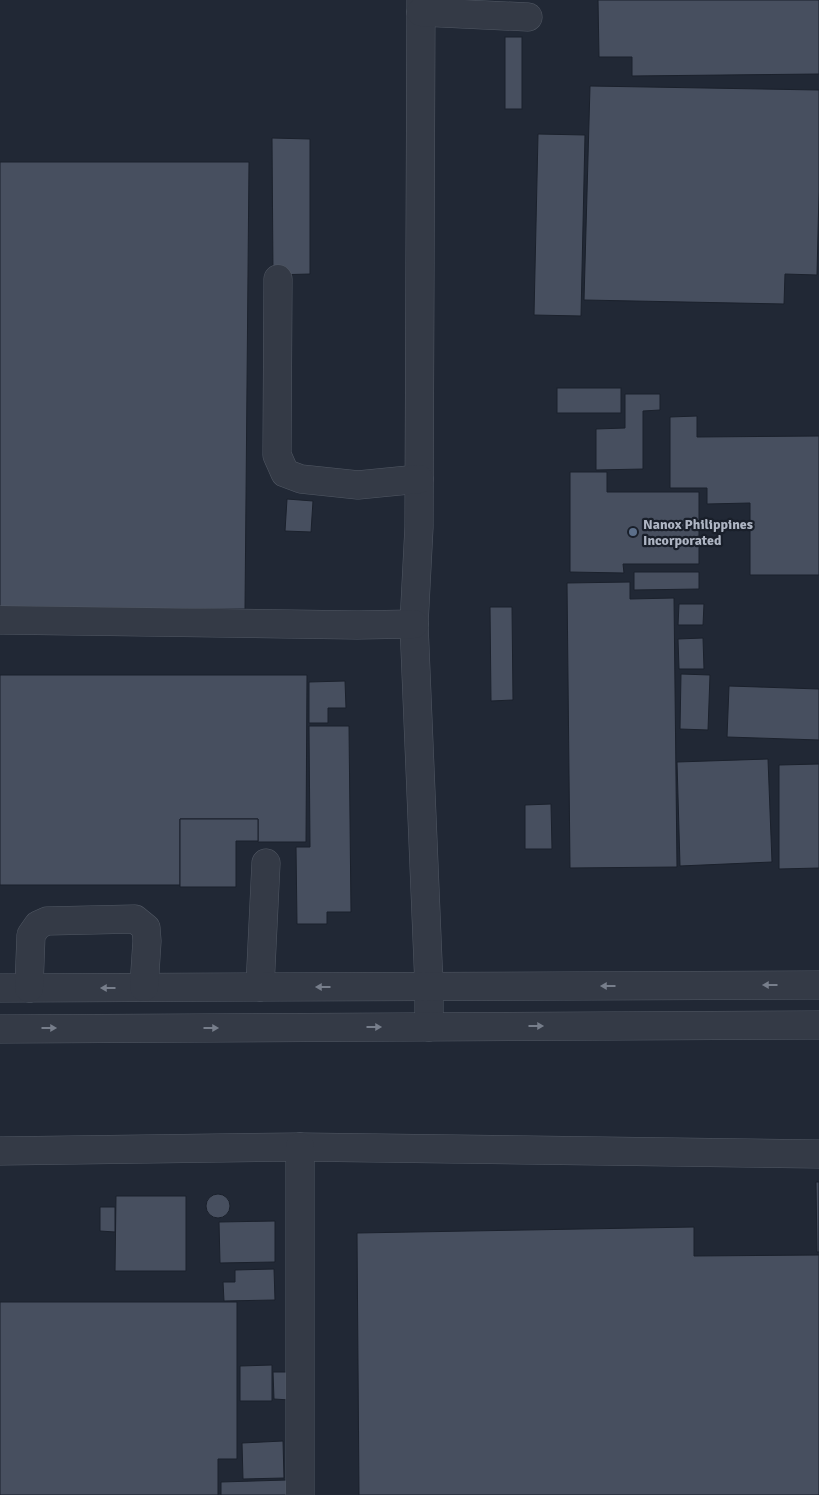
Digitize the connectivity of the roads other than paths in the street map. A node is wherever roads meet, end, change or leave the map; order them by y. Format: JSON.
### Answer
{"nodes":[{"id":1,"x":421,"y":6,"type":"edge"},
{"id":2,"x":528,"y":17,"type":"dead end"},
{"id":3,"x":278,"y":279,"type":"dead end"},
{"id":4,"x":419,"y":479,"type":"junction"},
{"id":5,"x":0,"y":620,"type":"edge"},
{"id":6,"x":414,"y":624,"type":"junction"},
{"id":7,"x":266,"y":863,"type":"dead end"},
{"id":8,"x":819,"y":985,"type":"edge"},
{"id":9,"x":429,"y":986,"type":"junction"},
{"id":10,"x":260,"y":987,"type":"junction"},
{"id":11,"x":0,"y":988,"type":"edge"},
{"id":12,"x":29,"y":988,"type":"junction"},
{"id":13,"x":144,"y":988,"type":"junction"},
{"id":14,"x":819,"y":1025,"type":"edge"},
{"id":15,"x":429,"y":1027,"type":"junction"},
{"id":16,"x":0,"y":1029,"type":"edge"},
{"id":17,"x":300,"y":1147,"type":"junction"},
{"id":18,"x":0,"y":1151,"type":"edge"},
{"id":19,"x":819,"y":1154,"type":"edge"},
{"id":20,"x":300,"y":1495,"type":"edge"}],
"edges":[{"from":1,"to":2,"type":"street"},
{"from":1,"to":4,"type":"street"},
{"from":3,"to":4,"type":"street"},
{"from":4,"to":6,"type":"street"},
{"from":5,"to":6,"type":"street"},
{"from":6,"to":9,"type":"street"},
{"from":7,"to":10,"type":"street"},
{"from":8,"to":9,"type":"street","one_way":true},
{"from":9,"to":10,"type":"street","one_way":true},
{"from":9,"to":15,"type":"street"},
{"from":10,"to":13,"type":"street"},
{"from":11,"to":12,"type":"street"},
{"from":13,"to":12,"type":"street","one_way":true},
{"from":12,"to":13,"type":"street"},
{"from":15,"to":14,"type":"street","one_way":true},
{"from":16,"to":15,"type":"street","one_way":true},
{"from":17,"to":18,"type":"street"},
{"from":17,"to":19,"type":"street"},
{"from":17,"to":20,"type":"street"}]}
